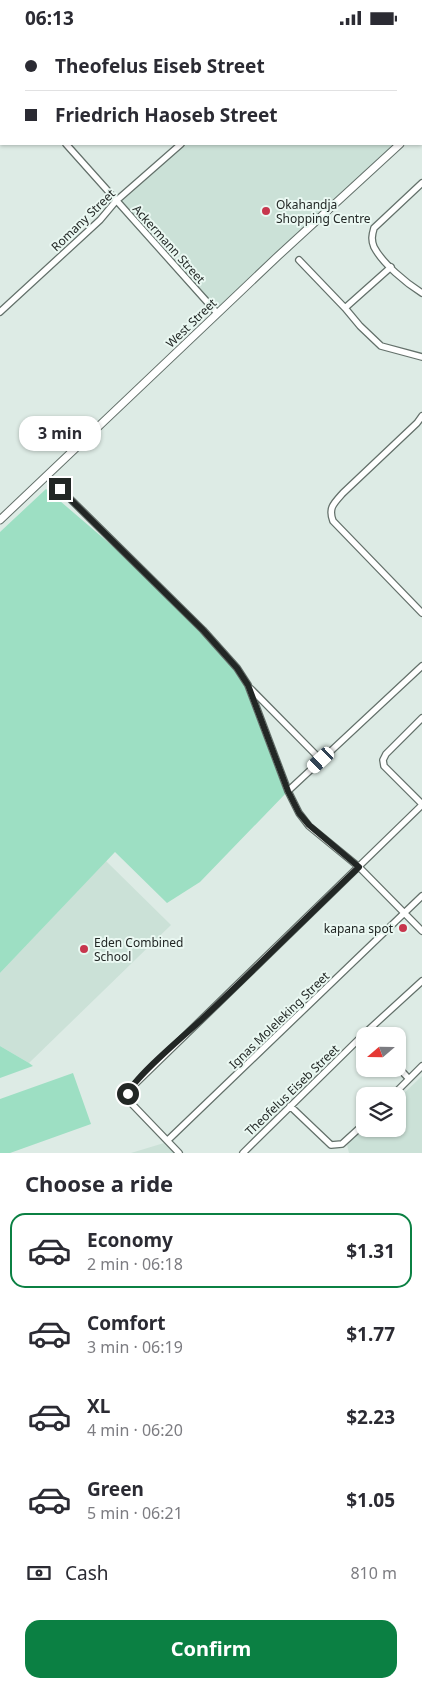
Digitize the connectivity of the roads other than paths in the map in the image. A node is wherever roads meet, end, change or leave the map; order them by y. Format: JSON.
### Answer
{"nodes":[{"id":1,"x":67,"y":145,"type":"edge"},
{"id":2,"x":180,"y":145,"type":"edge"},
{"id":3,"x":399,"y":145,"type":"edge"},
{"id":4,"x":422,"y":183,"type":"edge"},
{"id":5,"x":116,"y":201,"type":"junction"},
{"id":6,"x":299,"y":260,"type":"dead end"},
{"id":7,"x":390,"y":267,"type":"junction"},
{"id":8,"x":422,"y":293,"type":"edge"},
{"id":9,"x":345,"y":308,"type":"junction"},
{"id":10,"x":0,"y":312,"type":"edge"},
{"id":11,"x":217,"y":313,"type":"junction"},
{"id":12,"x":422,"y":357,"type":"edge"},
{"id":13,"x":422,"y":416,"type":"edge"},
{"id":14,"x":47,"y":476,"type":"junction"},
{"id":15,"x":0,"y":520,"type":"edge"},
{"id":16,"x":422,"y":613,"type":"edge"},
{"id":17,"x":422,"y":666,"type":"edge"},
{"id":18,"x":248,"y":685,"type":"junction"},
{"id":19,"x":422,"y":718,"type":"edge"},
{"id":20,"x":321,"y":760,"type":"junction"},
{"id":21,"x":288,"y":791,"type":"junction"},
{"id":22,"x":422,"y":805,"type":"edge"},
{"id":23,"x":359,"y":867,"type":"junction"},
{"id":24,"x":422,"y":896,"type":"edge"},
{"id":25,"x":404,"y":913,"type":"junction"},
{"id":26,"x":422,"y":931,"type":"edge"},
{"id":27,"x":422,"y":981,"type":"edge"},
{"id":28,"x":373,"y":1027,"type":"edge"},
{"id":29,"x":356,"y":1044,"type":"edge"},
{"id":30,"x":422,"y":1067,"type":"edge"},
{"id":31,"x":406,"y":1076,"type":"edge"},
{"id":32,"x":409,"y":1079,"type":"junction"},
{"id":33,"x":401,"y":1087,"type":"edge"},
{"id":34,"x":290,"y":1106,"type":"junction"},
{"id":35,"x":356,"y":1131,"type":"edge"},
{"id":36,"x":168,"y":1141,"type":"junction"},
{"id":37,"x":331,"y":1145,"type":"junction"},
{"id":38,"x":180,"y":1153,"type":"edge"},
{"id":39,"x":243,"y":1153,"type":"edge"},
{"id":40,"x":334,"y":1153,"type":"edge"}],
"edges":[{"from":1,"to":5,"type":"street","name":"Ackermann Street"},
{"from":2,"to":5,"type":"street","name":"Romany Street"},
{"from":3,"to":11,"type":"street","name":"West Street"},
{"from":4,"to":7,"type":"street"},
{"from":5,"to":10,"type":"street","name":"Romany Street"},
{"from":5,"to":11,"type":"street","name":"Ackermann Street"},
{"from":6,"to":9,"type":"street"},
{"from":7,"to":8,"type":"street"},
{"from":7,"to":9,"type":"street"},
{"from":9,"to":12,"type":"street"},
{"from":11,"to":14,"type":"street","name":"West Street"},
{"from":13,"to":16,"type":"street"},
{"from":14,"to":15,"type":"street","name":"West Street"},
{"from":14,"to":18,"type":"street"},
{"from":17,"to":20,"type":"street"},
{"from":18,"to":20,"type":"street"},
{"from":18,"to":21,"type":"street"},
{"from":19,"to":22,"type":"street"},
{"from":20,"to":21,"type":"street"},
{"from":21,"to":23,"type":"street"},
{"from":22,"to":23,"type":"street"},
{"from":23,"to":25,"type":"street"},
{"from":23,"to":36,"type":"street"},
{"from":24,"to":25,"type":"street","name":"Ignas Moleleking Street"},
{"from":25,"to":26,"type":"street"},
{"from":25,"to":36,"type":"street","name":"Ignas Moleleking Street"},
{"from":27,"to":28,"type":"street","name":"Theofelus Eiseb Street"},
{"from":29,"to":34,"type":"street","name":"Theofelus Eiseb Street"},
{"from":30,"to":32,"type":"street"},
{"from":31,"to":32,"type":"street"},
{"from":32,"to":33,"type":"street"},
{"from":34,"to":37,"type":"street"},
{"from":34,"to":39,"type":"street","name":"Theofelus Eiseb Street"},
{"from":35,"to":37,"type":"street"},
{"from":36,"to":38,"type":"street"},
{"from":37,"to":40,"type":"street"}]}
